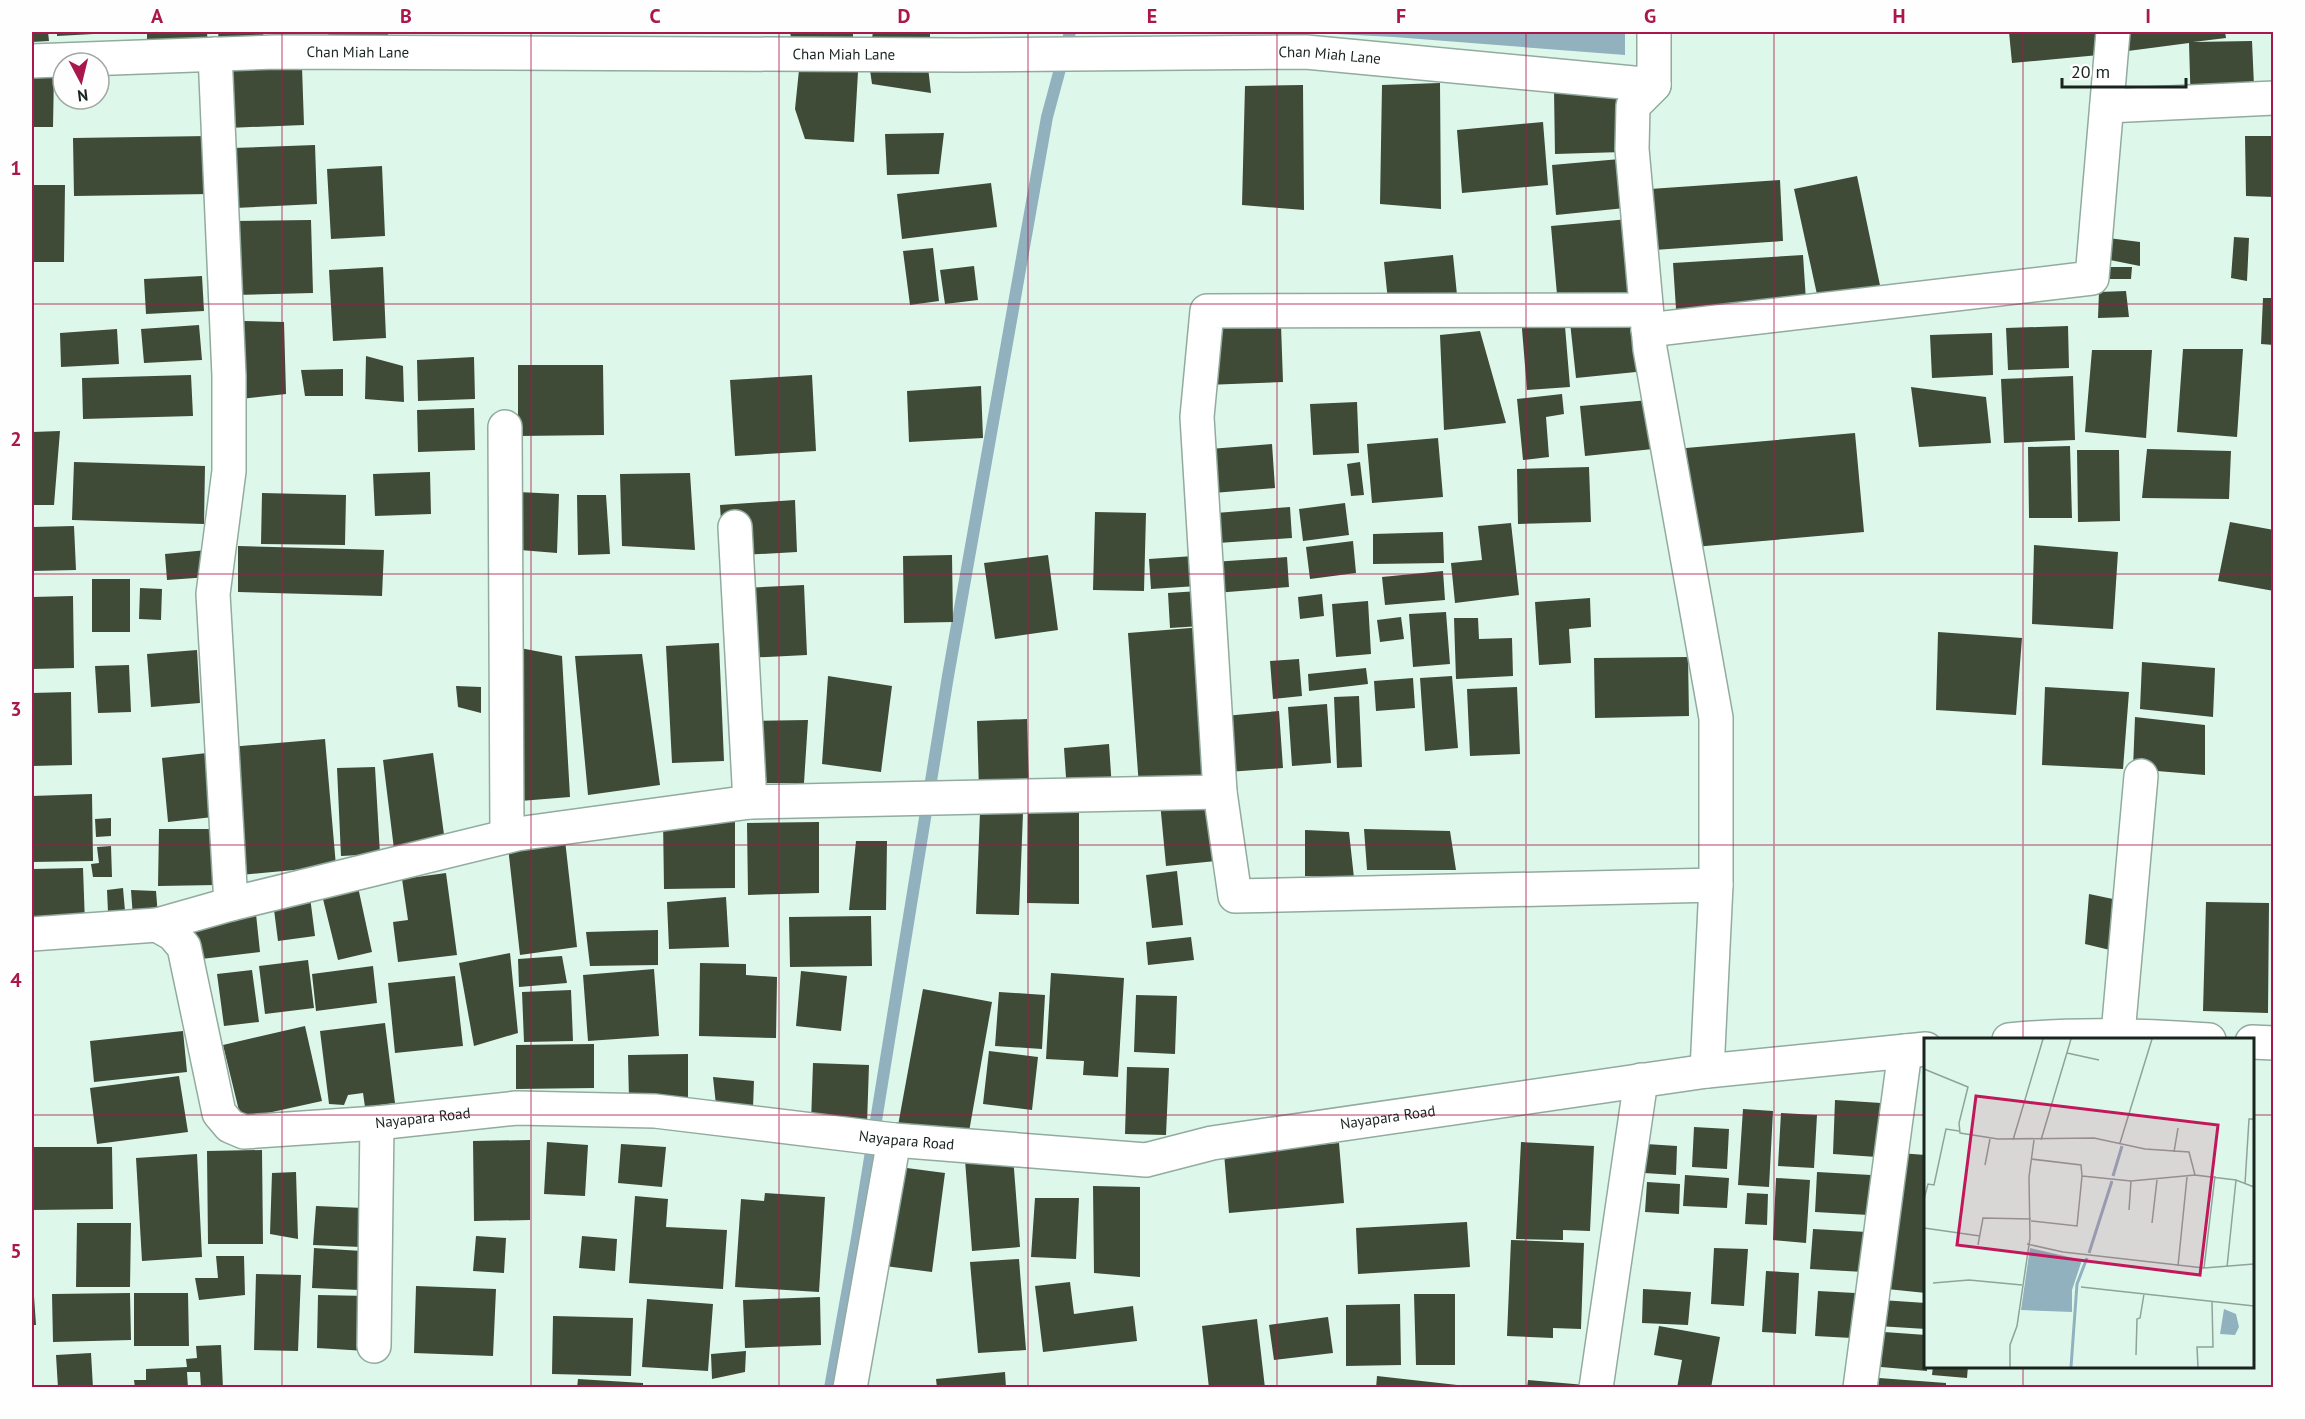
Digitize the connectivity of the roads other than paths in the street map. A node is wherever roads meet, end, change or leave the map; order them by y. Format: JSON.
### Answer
{"nodes":[{"id":1,"x":1654,"y":32,"type":"edge"},
{"id":2,"x":2113,"y":32,"type":"edge"},
{"id":3,"x":215,"y":54,"type":"junction"},
{"id":4,"x":32,"y":62,"type":"edge"},
{"id":5,"x":1654,"y":85,"type":"junction"},
{"id":6,"x":2274,"y":98,"type":"edge"},
{"id":7,"x":2107,"y":105,"type":"junction"},
{"id":8,"x":1647,"y":320,"type":"junction"},
{"id":9,"x":505,"y":427,"type":"dead end"},
{"id":10,"x":735,"y":527,"type":"dead end"},
{"id":11,"x":2141,"y":776,"type":"dead end"},
{"id":12,"x":1220,"y":792,"type":"junction"},
{"id":13,"x":750,"y":802,"type":"junction"},
{"id":14,"x":507,"y":836,"type":"junction"},
{"id":15,"x":1716,"y":885,"type":"junction"},
{"id":16,"x":231,"y":904,"type":"junction"},
{"id":17,"x":157,"y":925,"type":"junction"},
{"id":18,"x":32,"y":934,"type":"edge"},
{"id":19,"x":2118,"y":1034,"type":"junction"},
{"id":20,"x":2026,"y":1038,"type":"edge"},
{"id":21,"x":2179,"y":1038,"type":"edge"},
{"id":22,"x":2254,"y":1042,"type":"edge"},
{"id":23,"x":2274,"y":1043,"type":"edge"},
{"id":24,"x":1915,"y":1050,"type":"edge"},
{"id":25,"x":1707,"y":1071,"type":"junction"},
{"id":26,"x":1641,"y":1080,"type":"junction"},
{"id":27,"x":377,"y":1123,"type":"junction"},
{"id":28,"x":894,"y":1140,"type":"junction"},
{"id":29,"x":374,"y":1346,"type":"dead end"},
{"id":30,"x":850,"y":1388,"type":"edge"},
{"id":31,"x":1596,"y":1388,"type":"edge"},
{"id":32,"x":1860,"y":1388,"type":"edge"}],
"edges":[{"from":1,"to":5,"type":"street"},
{"from":2,"to":7,"type":"street"},
{"from":3,"to":4,"type":"street","name":"Chan Miah Lane"},
{"from":3,"to":5,"type":"street","name":"Chan Miah Lane"},
{"from":3,"to":16,"type":"street"},
{"from":5,"to":8,"type":"street"},
{"from":6,"to":7,"type":"street"},
{"from":7,"to":8,"type":"street"},
{"from":8,"to":12,"type":"street"},
{"from":8,"to":15,"type":"street"},
{"from":9,"to":14,"type":"street"},
{"from":10,"to":13,"type":"street"},
{"from":11,"to":19,"type":"street"},
{"from":12,"to":13,"type":"street"},
{"from":12,"to":15,"type":"street"},
{"from":13,"to":14,"type":"street"},
{"from":14,"to":16,"type":"street"},
{"from":15,"to":25,"type":"street"},
{"from":16,"to":17,"type":"street"},
{"from":17,"to":18,"type":"street"},
{"from":17,"to":27,"type":"street","name":"Nayapara Road"},
{"from":19,"to":20,"type":"street"},
{"from":19,"to":21,"type":"street"},
{"from":22,"to":23,"type":"street"},
{"from":24,"to":25,"type":"street","name":"Nayapara Road"},
{"from":24,"to":32,"type":"street"},
{"from":25,"to":26,"type":"street","name":"Nayapara Road"},
{"from":26,"to":28,"type":"street","name":"Nayapara Road"},
{"from":26,"to":31,"type":"street"},
{"from":27,"to":28,"type":"street","name":"Nayapara Road"},
{"from":27,"to":29,"type":"street"},
{"from":28,"to":30,"type":"street"}]}
